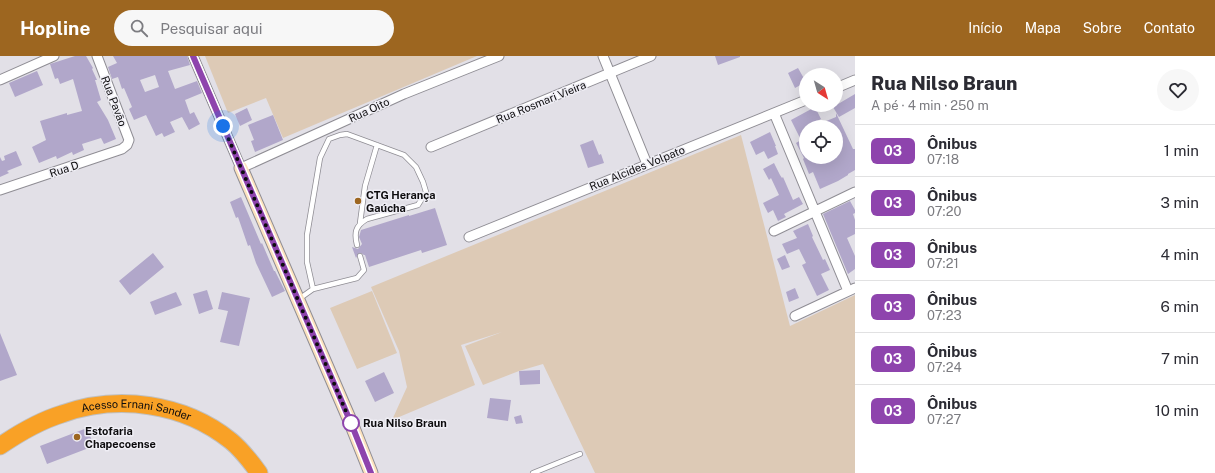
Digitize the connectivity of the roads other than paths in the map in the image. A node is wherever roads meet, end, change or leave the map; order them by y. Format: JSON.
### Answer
{"nodes":[{"id":1,"x":54,"y":56,"type":"edge"},
{"id":2,"x":97,"y":56,"type":"edge"},
{"id":3,"x":193,"y":56,"type":"edge"},
{"id":4,"x":498,"y":56,"type":"edge"},
{"id":5,"x":603,"y":56,"type":"edge"},
{"id":6,"x":651,"y":56,"type":"edge"},
{"id":7,"x":610,"y":73,"type":"junction"},
{"id":8,"x":0,"y":80,"type":"edge"},
{"id":9,"x":855,"y":80,"type":"edge"},
{"id":10,"x":843,"y":85,"type":"edge"},
{"id":11,"x":799,"y":103,"type":"edge"},
{"id":12,"x":774,"y":112,"type":"junction"},
{"id":13,"x":127,"y":145,"type":"joint"},
{"id":14,"x":377,"y":145,"type":"junction"},
{"id":15,"x":431,"y":147,"type":"dead end"},
{"id":16,"x":646,"y":164,"type":"junction"},
{"id":17,"x":241,"y":168,"type":"junction"},
{"id":18,"x":0,"y":190,"type":"edge"},
{"id":19,"x":855,"y":192,"type":"edge"},
{"id":20,"x":815,"y":212,"type":"junction"},
{"id":21,"x":360,"y":223,"type":"junction"},
{"id":22,"x":774,"y":231,"type":"dead end"},
{"id":23,"x":469,"y":237,"type":"dead end"},
{"id":24,"x":357,"y":246,"type":"dead end"},
{"id":25,"x":360,"y":256,"type":"dead end"},
{"id":26,"x":313,"y":289,"type":"junction"},
{"id":27,"x":852,"y":290,"type":"edge"},
{"id":28,"x":298,"y":300,"type":"junction"},
{"id":29,"x":795,"y":316,"type":"dead end"},
{"id":30,"x":1,"y":445,"type":"edge"},
{"id":31,"x":580,"y":454,"type":"dead end"},
{"id":32,"x":259,"y":473,"type":"edge"},
{"id":33,"x":371,"y":473,"type":"edge"},
{"id":34,"x":533,"y":473,"type":"edge"}],
"edges":[{"from":1,"to":8,"type":"street"},
{"from":2,"to":13,"type":"street","name":"Rua Pavão"},
{"from":3,"to":17,"type":"street"},
{"from":4,"to":17,"type":"street","name":"Rua Oito"},
{"from":5,"to":7,"type":"street"},
{"from":6,"to":7,"type":"street","name":"Rua Rosmari Vieira"},
{"from":7,"to":15,"type":"street","name":"Rua Rosmari Vieira"},
{"from":7,"to":16,"type":"street"},
{"from":9,"to":10,"type":"street"},
{"from":11,"to":12,"type":"street","name":"Rua Alcides Volpato"},
{"from":12,"to":16,"type":"street","name":"Rua Alcides Volpato"},
{"from":12,"to":20,"type":"street"},
{"from":13,"to":18,"type":"street","name":"Rua D"},
{"from":14,"to":21,"type":"lane"},
{"from":14,"to":21,"type":"lane"},
{"from":14,"to":26,"type":"lane"},
{"from":16,"to":23,"type":"street","name":"Rua Alcides Volpato"},
{"from":17,"to":28,"type":"street"},
{"from":19,"to":20,"type":"street"},
{"from":20,"to":22,"type":"street"},
{"from":20,"to":27,"type":"street"},
{"from":21,"to":24,"type":"lane"},
{"from":25,"to":26,"type":"lane"},
{"from":26,"to":28,"type":"lane"},
{"from":27,"to":29,"type":"street"},
{"from":28,"to":33,"type":"street"},
{"from":30,"to":32,"type":"highway","name":"Acesso Ernani Sander"},
{"from":31,"to":34,"type":"lane"}]}
